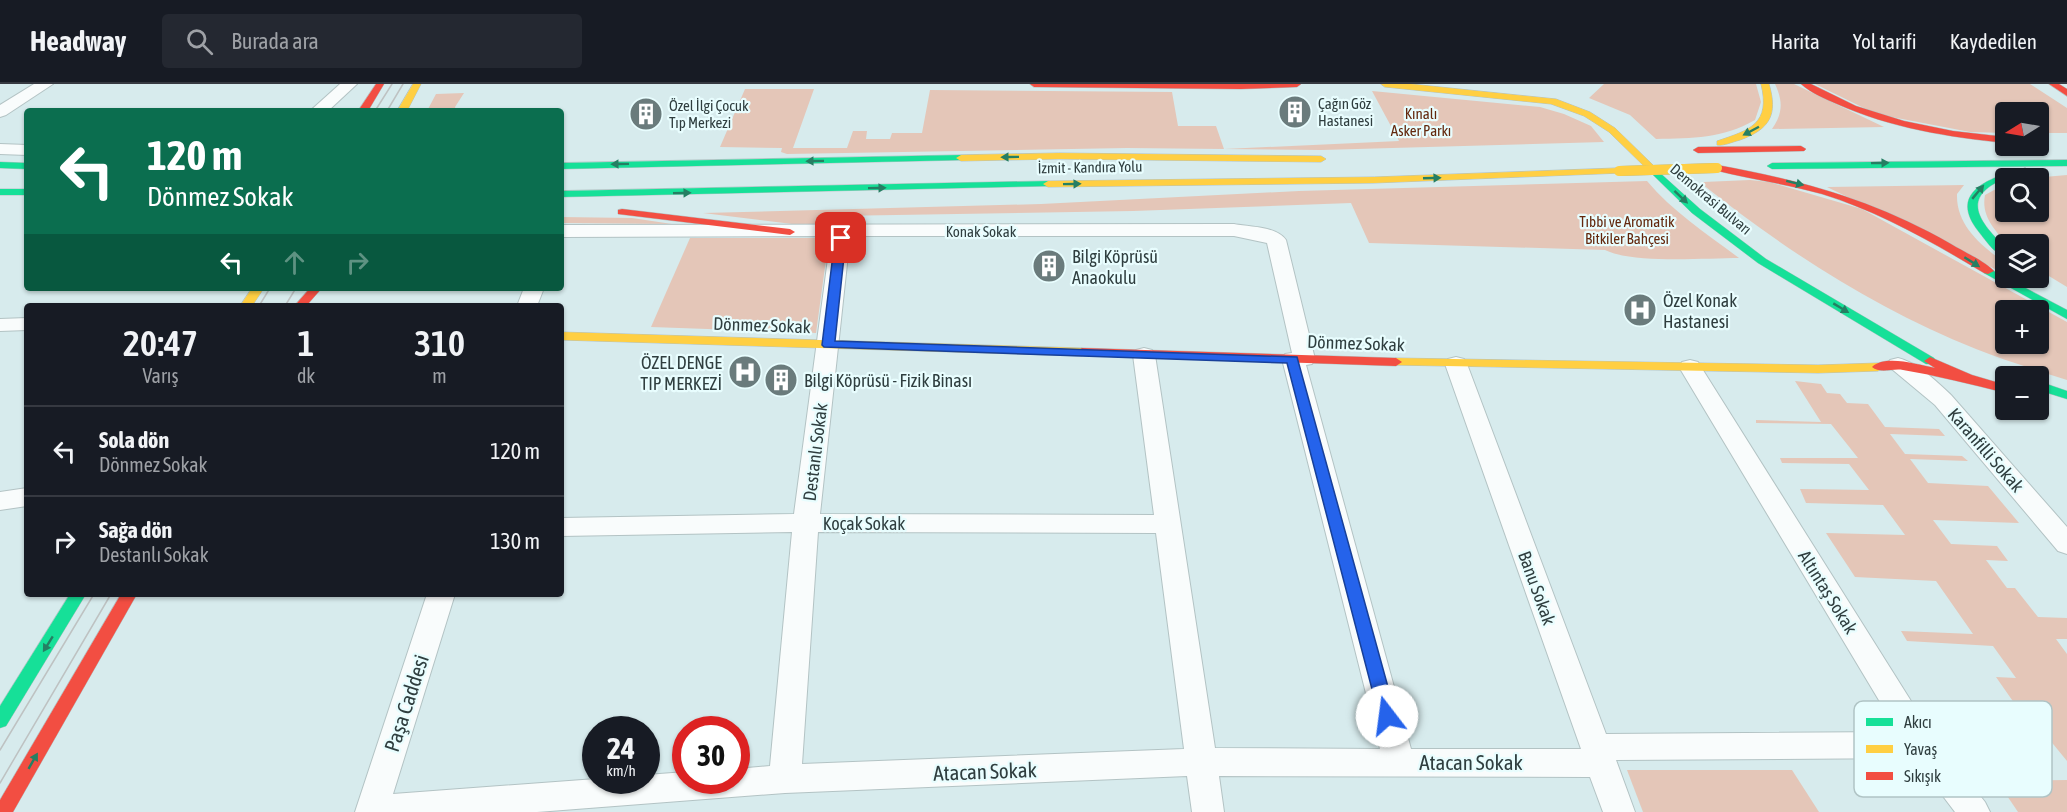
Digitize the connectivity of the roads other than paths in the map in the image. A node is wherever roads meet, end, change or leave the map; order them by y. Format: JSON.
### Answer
{"nodes":[{"id":1,"x":45,"y":84,"type":"edge"},
{"id":2,"x":349,"y":84,"type":"edge"},
{"id":3,"x":380,"y":84,"type":"edge"},
{"id":4,"x":417,"y":84,"type":"edge"},
{"id":5,"x":1034,"y":84,"type":"edge"},
{"id":6,"x":1297,"y":84,"type":"edge"},
{"id":7,"x":1385,"y":84,"type":"edge"},
{"id":8,"x":1451,"y":84,"type":"edge"},
{"id":9,"x":1765,"y":84,"type":"edge"},
{"id":10,"x":1805,"y":84,"type":"edge"},
{"id":11,"x":1222,"y":85,"type":"edge"},
{"id":12,"x":321,"y":108,"type":"edge"},
{"id":13,"x":365,"y":108,"type":"edge"},
{"id":14,"x":404,"y":108,"type":"edge"},
{"id":15,"x":0,"y":112,"type":"edge"},
{"id":16,"x":1995,"y":139,"type":"edge"},
{"id":17,"x":1995,"y":145,"type":"edge"},
{"id":18,"x":1948,"y":147,"type":"dead end"},
{"id":19,"x":1817,"y":148,"type":"dead end"},
{"id":20,"x":0,"y":149,"type":"edge"},
{"id":21,"x":24,"y":150,"type":"edge"},
{"id":22,"x":1655,"y":151,"type":"dead end"},
{"id":23,"x":1612,"y":152,"type":"dead end"},
{"id":24,"x":2067,"y":163,"type":"edge"},
{"id":25,"x":0,"y":165,"type":"edge"},
{"id":26,"x":24,"y":166,"type":"edge"},
{"id":27,"x":564,"y":166,"type":"edge"},
{"id":28,"x":1717,"y":168,"type":"junction"},
{"id":29,"x":0,"y":176,"type":"edge"},
{"id":30,"x":24,"y":176,"type":"edge"},
{"id":31,"x":564,"y":177,"type":"edge"},
{"id":32,"x":1374,"y":180,"type":"junction"},
{"id":33,"x":0,"y":192,"type":"edge"},
{"id":34,"x":24,"y":192,"type":"edge"},
{"id":35,"x":564,"y":194,"type":"edge"},
{"id":36,"x":1017,"y":199,"type":"dead end"},
{"id":37,"x":718,"y":208,"type":"dead end"},
{"id":38,"x":564,"y":231,"type":"edge"},
{"id":39,"x":790,"y":232,"type":"junction"},
{"id":40,"x":842,"y":232,"type":"junction"},
{"id":41,"x":1995,"y":245,"type":"edge"},
{"id":42,"x":2067,"y":315,"type":"edge"},
{"id":43,"x":14,"y":325,"type":"edge"},
{"id":44,"x":1873,"y":328,"type":"junction"},
{"id":45,"x":564,"y":336,"type":"edge"},
{"id":46,"x":0,"y":344,"type":"edge"},
{"id":47,"x":828,"y":345,"type":"junction"},
{"id":48,"x":1938,"y":349,"type":"junction"},
{"id":49,"x":1144,"y":356,"type":"junction"},
{"id":50,"x":1298,"y":359,"type":"junction"},
{"id":51,"x":1959,"y":359,"type":"dead end"},
{"id":52,"x":1908,"y":360,"type":"junction"},
{"id":53,"x":1456,"y":364,"type":"junction"},
{"id":54,"x":1690,"y":367,"type":"junction"},
{"id":55,"x":1991,"y":370,"type":"dead end"},
{"id":56,"x":1995,"y":371,"type":"edge"},
{"id":57,"x":1968,"y":378,"type":"junction"},
{"id":58,"x":1995,"y":387,"type":"edge"},
{"id":59,"x":2049,"y":389,"type":"edge"},
{"id":60,"x":2067,"y":395,"type":"edge"},
{"id":61,"x":2049,"y":402,"type":"edge"},
{"id":62,"x":2067,"y":408,"type":"edge"},
{"id":63,"x":24,"y":497,"type":"edge"},
{"id":64,"x":0,"y":501,"type":"edge"},
{"id":65,"x":806,"y":523,"type":"junction"},
{"id":66,"x":1168,"y":524,"type":"junction"},
{"id":67,"x":564,"y":527,"type":"edge"},
{"id":68,"x":2067,"y":544,"type":"edge"},
{"id":69,"x":76,"y":597,"type":"edge"},
{"id":70,"x":127,"y":597,"type":"edge"},
{"id":71,"x":440,"y":597,"type":"edge"},
{"id":72,"x":1895,"y":701,"type":"edge"},
{"id":73,"x":0,"y":721,"type":"edge"},
{"id":74,"x":1854,"y":747,"type":"edge"},
{"id":75,"x":1598,"y":755,"type":"junction"},
{"id":76,"x":1202,"y":762,"type":"junction"},
{"id":77,"x":1400,"y":762,"type":"junction"},
{"id":78,"x":785,"y":779,"type":"junction"},
{"id":79,"x":1962,"y":797,"type":"edge"},
{"id":80,"x":371,"y":811,"type":"edge"},
{"id":81,"x":3,"y":812,"type":"edge"},
{"id":82,"x":1208,"y":812,"type":"edge"},
{"id":83,"x":1619,"y":812,"type":"edge"},
{"id":84,"x":1974,"y":812,"type":"edge"}],
"edges":[{"from":1,"to":15,"type":"street"},
{"from":2,"to":12,"type":"street"},
{"from":3,"to":13,"type":"main road"},
{"from":4,"to":14,"type":"main road"},
{"from":5,"to":11,"type":"main road"},
{"from":6,"to":11,"type":"main road"},
{"from":7,"to":44,"type":"main road","name":"Demokrasi Bulvarı","one_way":true},
{"from":8,"to":48,"type":"main road","name":"Demokrasi Bulvarı"},
{"from":9,"to":19,"type":"main road","one_way":true},
{"from":10,"to":16,"type":"main road"},
{"from":17,"to":18,"type":"main road"},
{"from":20,"to":21,"type":"street"},
{"from":22,"to":23,"type":"main road"},
{"from":28,"to":24,"type":"main road","one_way":true},
{"from":41,"to":24,"type":"main road","one_way":true},
{"from":25,"to":26,"type":"main road"},
{"from":31,"to":27,"type":"main road","name":"İzmit - Kandıra Yolu","one_way":true},
{"from":32,"to":28,"type":"main road","name":"İzmit - Kandıra Yolu","one_way":true,"bridge":true},
{"from":28,"to":42,"type":"main road","one_way":true},
{"from":29,"to":30,"type":"main road"},
{"from":35,"to":32,"type":"main road","name":"İzmit - Kandıra Yolu","one_way":true},
{"from":32,"to":36,"type":"main road"},
{"from":33,"to":34,"type":"main road"},
{"from":37,"to":39,"type":"main road"},
{"from":38,"to":39,"type":"street","name":"Konak Sokak"},
{"from":39,"to":40,"type":"street","name":"Konak Sokak"},
{"from":40,"to":47,"type":"street","name":"Destanlı Sokak"},
{"from":40,"to":50,"type":"street","name":"Konak Sokak"},
{"from":43,"to":46,"type":"street"},
{"from":44,"to":52,"type":"main road","name":"Demokrasi Bulvarı"},
{"from":44,"to":52,"type":"main road"},
{"from":45,"to":47,"type":"main road","name":"Dönmez Sokak"},
{"from":47,"to":49,"type":"main road","name":"Dönmez Sokak"},
{"from":47,"to":65,"type":"street","name":"Destanlı Sokak"},
{"from":48,"to":51,"type":"main road","name":"Demokrasi Bulvarı"},
{"from":48,"to":52,"type":"main road"},
{"from":49,"to":50,"type":"main road","name":"Dönmez Sokak"},
{"from":49,"to":66,"type":"street"},
{"from":50,"to":53,"type":"main road","name":"Dönmez Sokak"},
{"from":50,"to":77,"type":"street"},
{"from":52,"to":54,"type":"main road","name":"Dönmez Sokak"},
{"from":52,"to":57,"type":"main road","name":"Demokrasi Bulvarı"},
{"from":52,"to":57,"type":"main road"},
{"from":52,"to":68,"type":"street","name":"Karanfilli Sokak"},
{"from":53,"to":54,"type":"main road","name":"Dönmez Sokak"},
{"from":53,"to":75,"type":"street","name":"Banu Sokak"},
{"from":54,"to":72,"type":"street","name":"Altıntaş Sokak"},
{"from":55,"to":56,"type":"main road"},
{"from":57,"to":58,"type":"main road","name":"Demokrasi Bulvarı"},
{"from":59,"to":60,"type":"main road"},
{"from":61,"to":62,"type":"main road"},
{"from":63,"to":64,"type":"street"},
{"from":65,"to":66,"type":"street","name":"Koçak Sokak"},
{"from":65,"to":67,"type":"street","name":"Koçak Sokak"},
{"from":65,"to":78,"type":"street","name":"Destanlı Sokak"},
{"from":66,"to":76,"type":"street"},
{"from":69,"to":73,"type":"main road","one_way":true},
{"from":81,"to":70,"type":"main road","one_way":true},
{"from":71,"to":80,"type":"street","name":"Paşa Caddesi"},
{"from":74,"to":75,"type":"street","name":"Atacan Sokak"},
{"from":75,"to":77,"type":"street","name":"Atacan Sokak"},
{"from":75,"to":83,"type":"street","name":"Banu Sokak"},
{"from":76,"to":77,"type":"street","name":"Atacan Sokak"},
{"from":76,"to":78,"type":"street","name":"Atacan Sokak"},
{"from":76,"to":82,"type":"street"},
{"from":78,"to":80,"type":"street","name":"Atacan Sokak"},
{"from":79,"to":84,"type":"street","name":"Altıntaş Sokak"}]}
